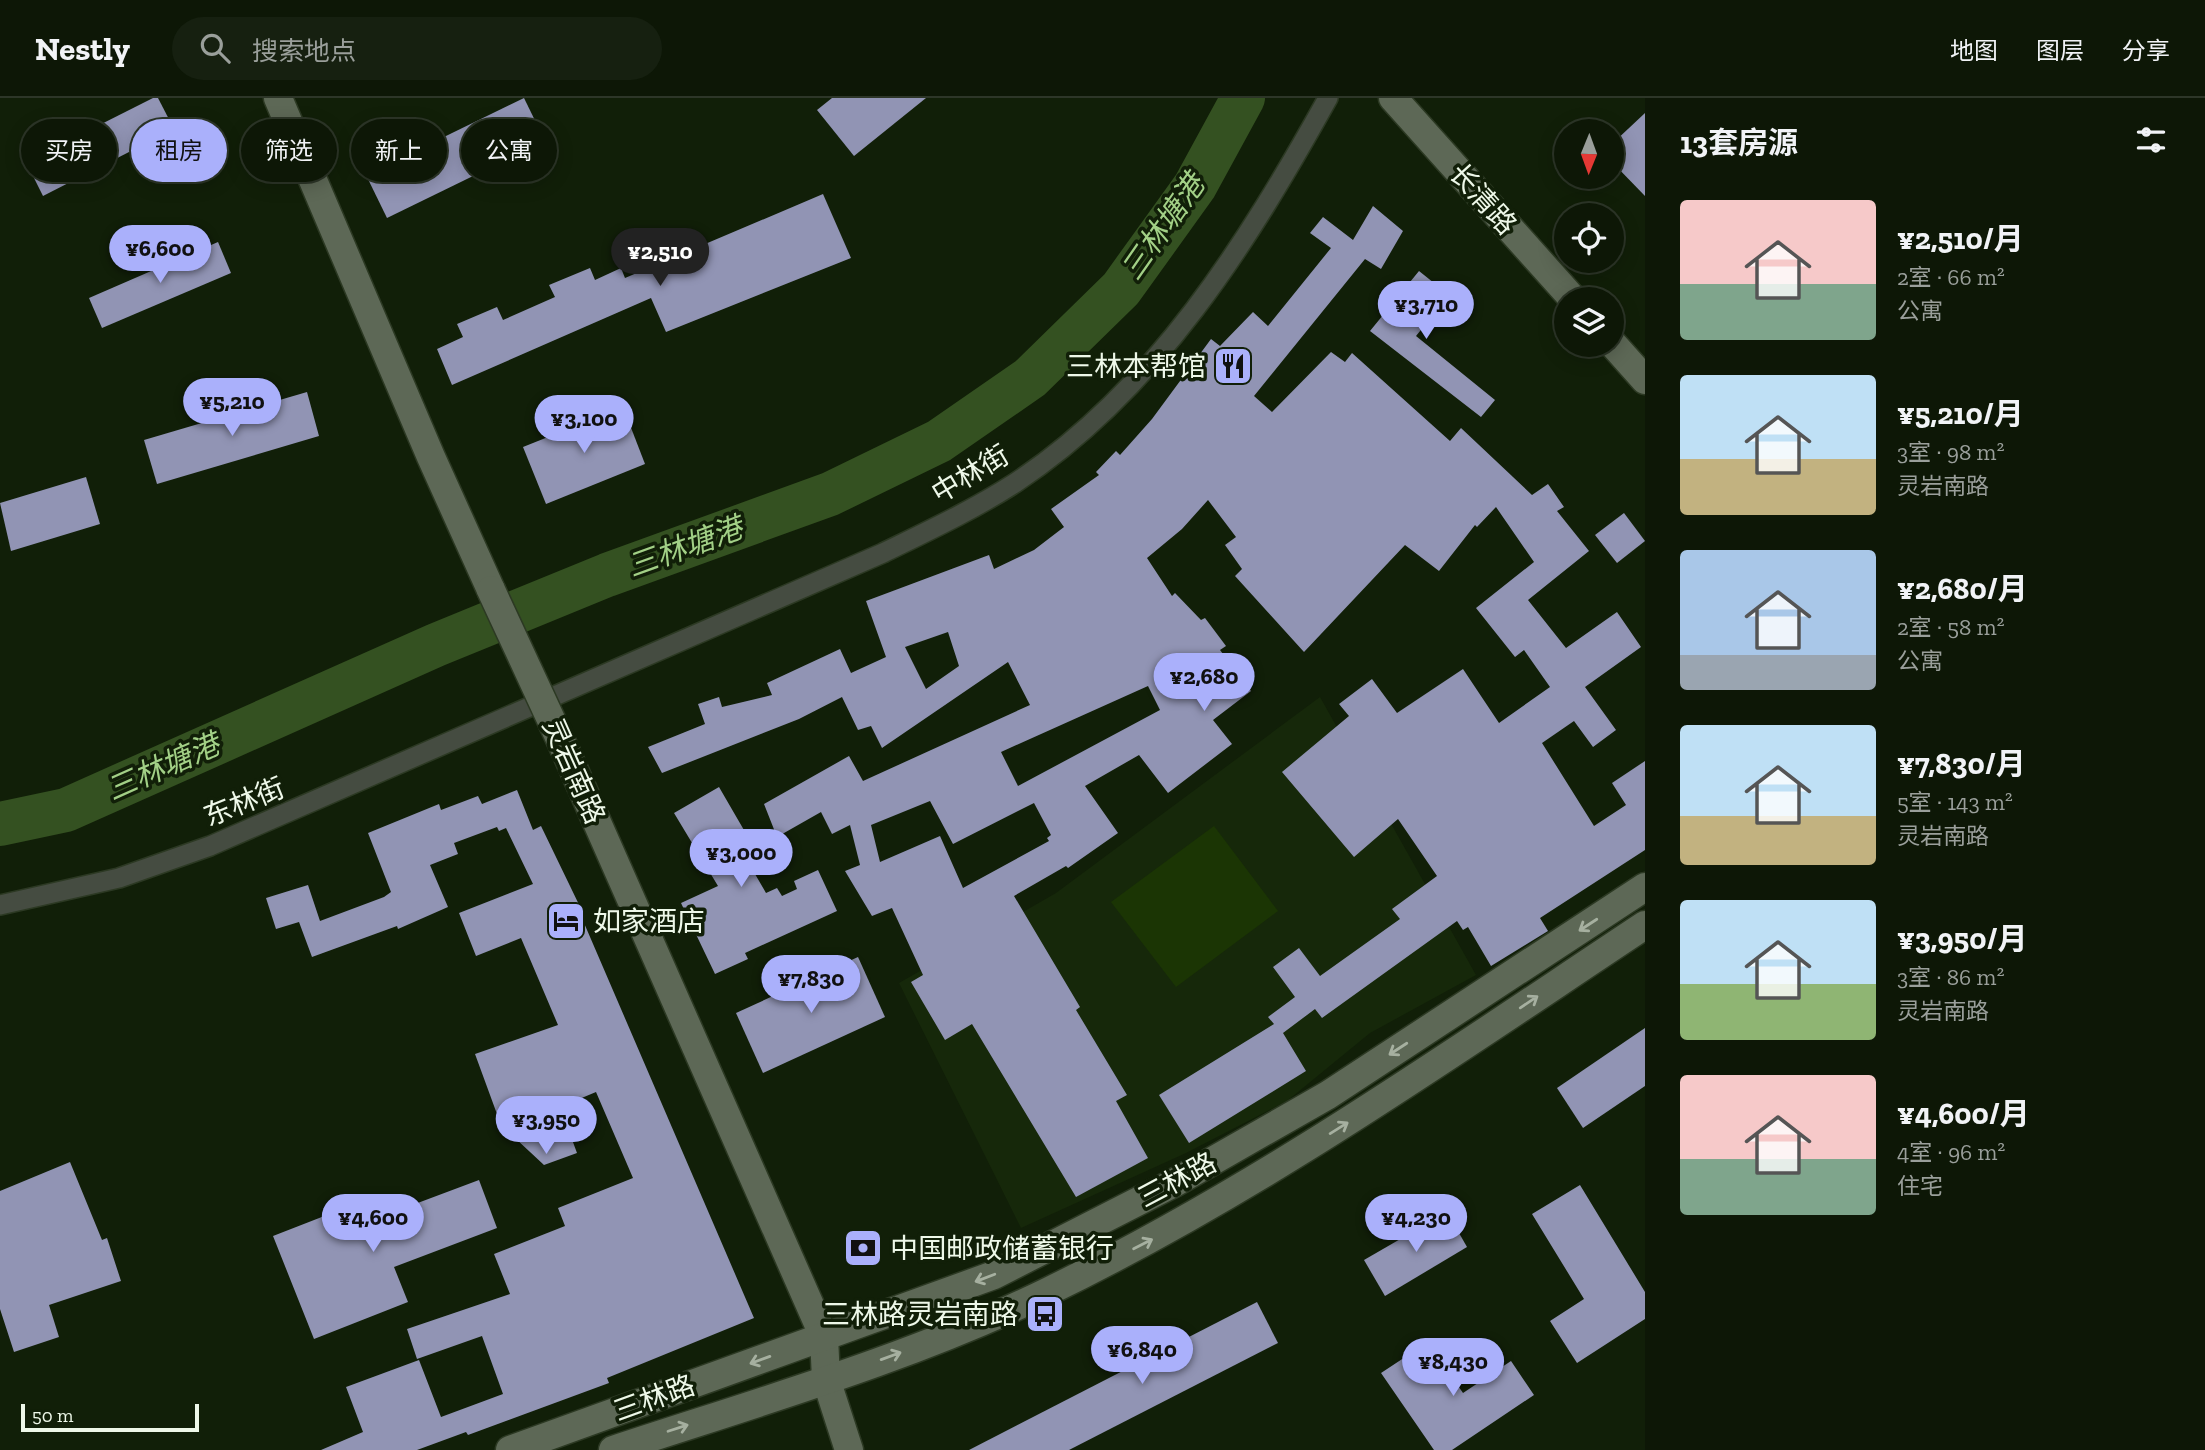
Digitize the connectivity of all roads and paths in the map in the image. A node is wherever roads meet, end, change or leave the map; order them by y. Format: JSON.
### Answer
{"nodes":[{"id":1,"x":278,"y":98,"type":"edge"},
{"id":2,"x":1328,"y":98,"type":"edge"},
{"id":3,"x":1393,"y":98,"type":"edge"},
{"id":4,"x":1562,"y":287,"type":"edge"},
{"id":5,"x":1624,"y":356,"type":"edge"},
{"id":6,"x":1645,"y":380,"type":"edge"},
{"id":7,"x":498,"y":720,"type":"joint"},
{"id":8,"x":1645,"y":887,"type":"edge"},
{"id":9,"x":0,"y":905,"type":"edge"},
{"id":10,"x":1645,"y":925,"type":"edge"},
{"id":11,"x":824,"y":1337,"type":"junction"},
{"id":12,"x":826,"y":1379,"type":"junction"},
{"id":13,"x":510,"y":1450,"type":"edge"},
{"id":14,"x":613,"y":1450,"type":"edge"},
{"id":15,"x":849,"y":1450,"type":"edge"}],
"edges":[{"from":1,"to":11,"type":"main road","name":"灵岩南路","bridge":true},
{"from":2,"to":7,"type":"street","name":"中林街"},
{"from":3,"to":4,"type":"main road","name":"长清路"},
{"from":5,"to":6,"type":"main road"},
{"from":7,"to":9,"type":"street","name":"东林街"},
{"from":8,"to":11,"type":"main road","name":"三林路","one_way":true},
{"from":12,"to":10,"type":"main road","name":"三林路","one_way":true},
{"from":11,"to":12,"type":"main road","name":"灵岩南路"},
{"from":11,"to":13,"type":"main road","name":"三林路","one_way":true},
{"from":14,"to":12,"type":"main road","name":"三林路","one_way":true},
{"from":12,"to":15,"type":"main road","name":"灵岩南路"}]}
